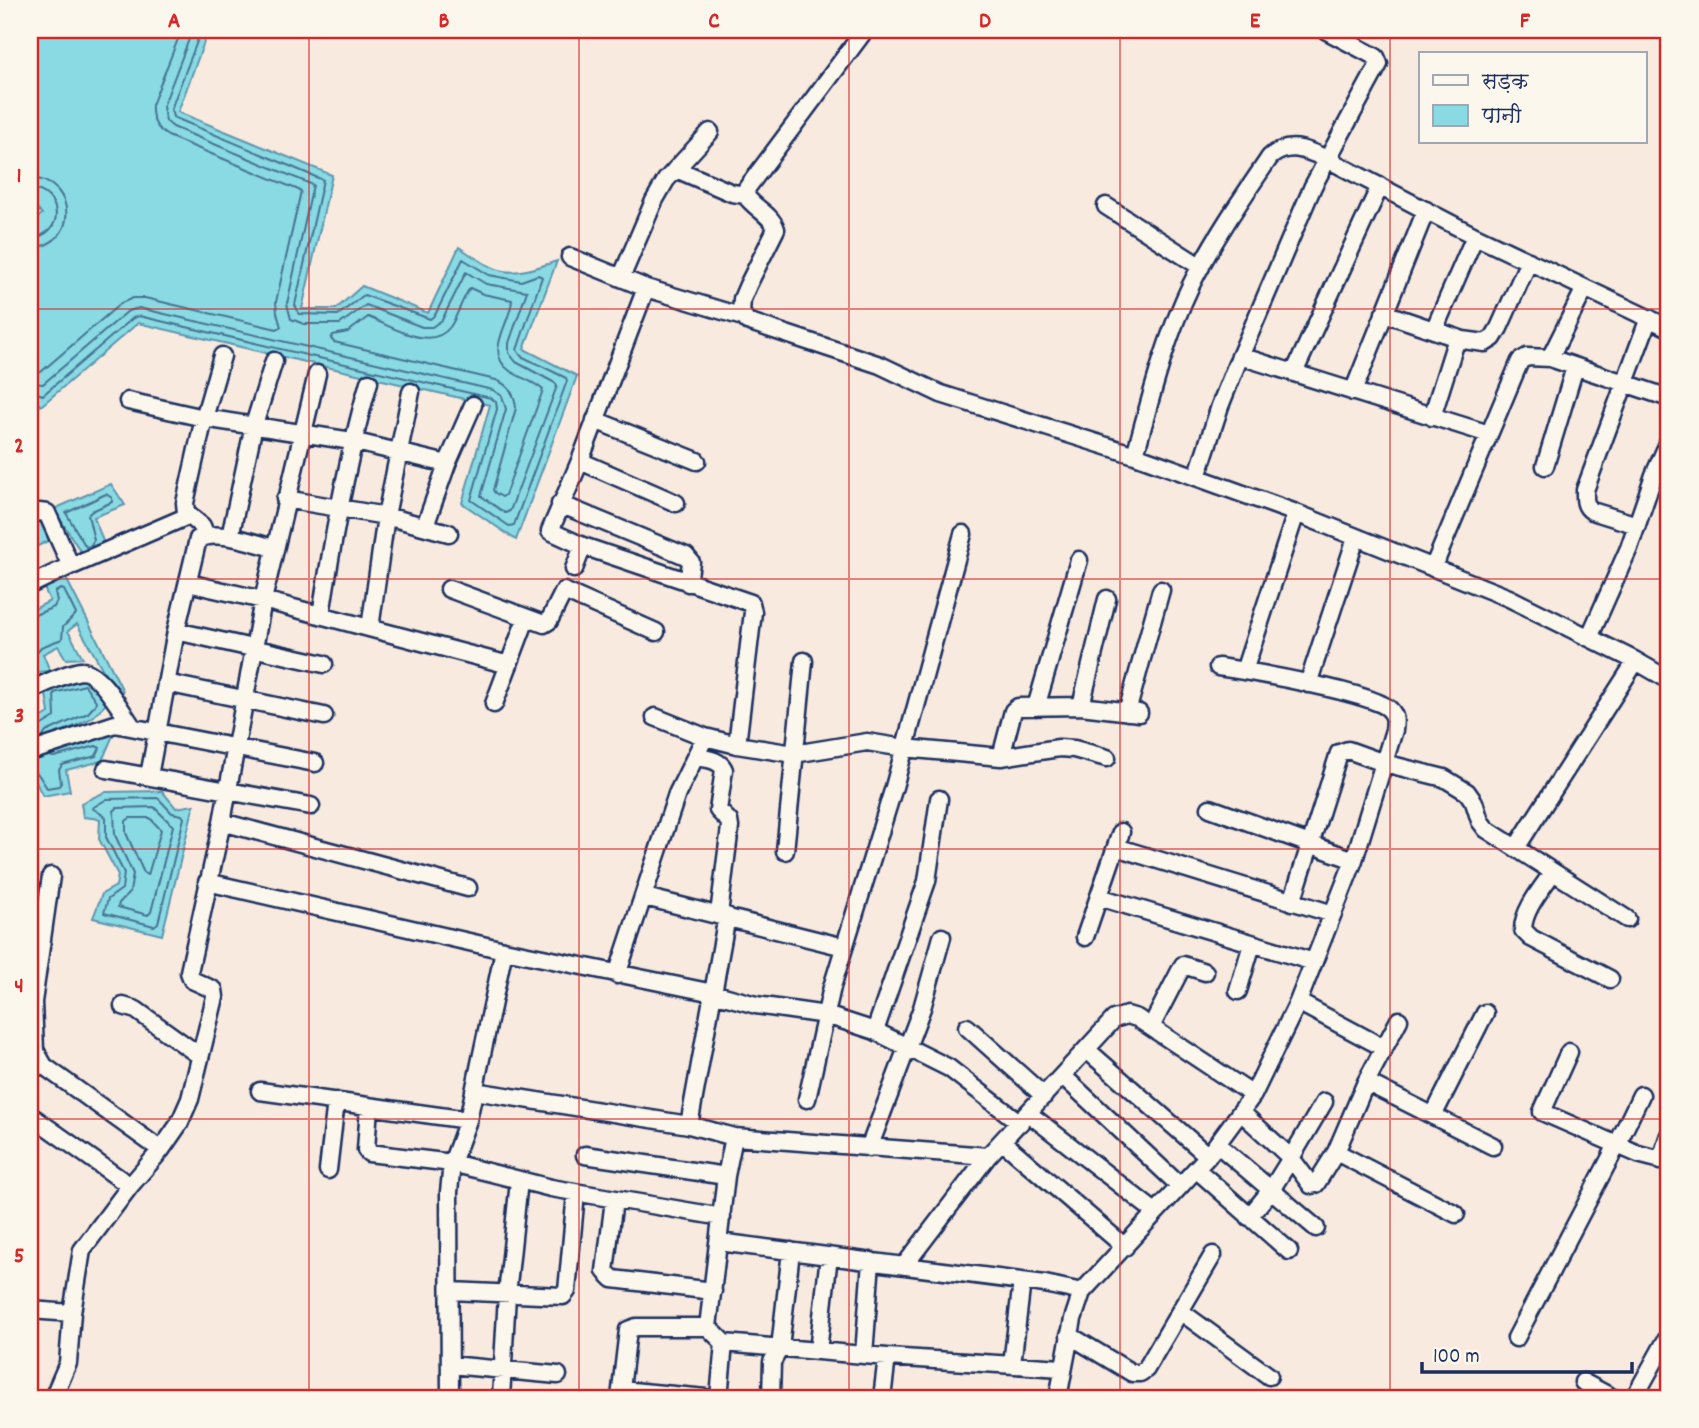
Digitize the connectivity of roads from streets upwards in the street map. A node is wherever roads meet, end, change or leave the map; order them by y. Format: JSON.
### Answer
{"nodes":[{"id":1,"x":865,"y":30,"type":"edge"},
{"id":2,"x":1325,"y":30,"type":"edge"},
{"id":3,"x":710,"y":132,"type":"dead end"},
{"id":4,"x":1327,"y":159,"type":"junction"},
{"id":5,"x":676,"y":169,"type":"junction"},
{"id":6,"x":1380,"y":186,"type":"junction"},
{"id":7,"x":746,"y":195,"type":"junction"},
{"id":8,"x":1106,"y":206,"type":"dead end"},
{"id":9,"x":1426,"y":210,"type":"junction"},
{"id":10,"x":1475,"y":236,"type":"junction"},
{"id":11,"x":570,"y":257,"type":"dead end"},
{"id":12,"x":1529,"y":261,"type":"junction"},
{"id":13,"x":1201,"y":267,"type":"junction"},
{"id":14,"x":621,"y":278,"type":"junction"},
{"id":15,"x":646,"y":288,"type":"junction"},
{"id":16,"x":1585,"y":288,"type":"junction"},
{"id":17,"x":1384,"y":313,"type":"junction"},
{"id":18,"x":743,"y":317,"type":"junction"},
{"id":19,"x":1649,"y":318,"type":"junction"},
{"id":20,"x":1669,"y":328,"type":"edge"},
{"id":21,"x":1434,"y":330,"type":"junction"},
{"id":22,"x":1457,"y":338,"type":"junction"},
{"id":23,"x":222,"y":356,"type":"dead end"},
{"id":24,"x":1240,"y":356,"type":"junction"},
{"id":25,"x":1550,"y":358,"type":"junction"},
{"id":26,"x":274,"y":361,"type":"dead end"},
{"id":27,"x":1575,"y":367,"type":"junction"},
{"id":28,"x":1294,"y":373,"type":"junction"},
{"id":29,"x":317,"y":374,"type":"dead end"},
{"id":30,"x":369,"y":382,"type":"dead end"},
{"id":31,"x":1623,"y":383,"type":"junction"},
{"id":32,"x":411,"y":392,"type":"dead end"},
{"id":33,"x":1353,"y":392,"type":"junction"},
{"id":34,"x":1669,"y":398,"type":"edge"},
{"id":35,"x":128,"y":401,"type":"dead end"},
{"id":36,"x":472,"y":405,"type":"dead end"},
{"id":37,"x":1432,"y":416,"type":"junction"},
{"id":38,"x":204,"y":418,"type":"junction"},
{"id":39,"x":595,"y":420,"type":"junction"},
{"id":40,"x":254,"y":425,"type":"junction"},
{"id":41,"x":302,"y":434,"type":"junction"},
{"id":42,"x":1489,"y":435,"type":"junction"},
{"id":43,"x":352,"y":441,"type":"junction"},
{"id":44,"x":1669,"y":441,"type":"edge"},
{"id":45,"x":400,"y":453,"type":"junction"},
{"id":46,"x":1135,"y":454,"type":"junction"},
{"id":47,"x":579,"y":461,"type":"junction"},
{"id":48,"x":697,"y":461,"type":"dead end"},
{"id":49,"x":447,"y":464,"type":"junction"},
{"id":50,"x":1545,"y":466,"type":"dead end"},
{"id":51,"x":1197,"y":477,"type":"junction"},
{"id":52,"x":285,"y":499,"type":"junction"},
{"id":53,"x":676,"y":503,"type":"dead end"},
{"id":54,"x":560,"y":504,"type":"junction"},
{"id":55,"x":338,"y":507,"type":"junction"},
{"id":56,"x":1296,"y":513,"type":"junction"},
{"id":57,"x":30,"y":515,"type":"edge"},
{"id":58,"x":188,"y":516,"type":"junction"},
{"id":59,"x":386,"y":516,"type":"junction"},
{"id":60,"x":1637,"y":525,"type":"junction"},
{"id":61,"x":425,"y":526,"type":"junction"},
{"id":62,"x":449,"y":533,"type":"dead end"},
{"id":63,"x":963,"y":534,"type":"dead end"},
{"id":64,"x":206,"y":536,"type":"junction"},
{"id":65,"x":230,"y":537,"type":"junction"},
{"id":66,"x":1356,"y":538,"type":"junction"},
{"id":67,"x":583,"y":546,"type":"junction"},
{"id":68,"x":275,"y":548,"type":"junction"},
{"id":69,"x":1079,"y":559,"type":"dead end"},
{"id":70,"x":72,"y":565,"type":"junction"},
{"id":71,"x":1433,"y":568,"type":"junction"},
{"id":72,"x":573,"y":569,"type":"dead end"},
{"id":73,"x":188,"y":583,"type":"junction"},
{"id":74,"x":688,"y":583,"type":"junction"},
{"id":75,"x":30,"y":584,"type":"edge"},
{"id":76,"x":449,"y":589,"type":"dead end"},
{"id":77,"x":1161,"y":590,"type":"dead end"},
{"id":78,"x":1107,"y":599,"type":"dead end"},
{"id":79,"x":263,"y":600,"type":"junction"},
{"id":80,"x":321,"y":615,"type":"junction"},
{"id":81,"x":526,"y":619,"type":"junction"},
{"id":82,"x":370,"y":628,"type":"junction"},
{"id":83,"x":176,"y":631,"type":"junction"},
{"id":84,"x":656,"y":632,"type":"dead end"},
{"id":85,"x":1589,"y":638,"type":"junction"},
{"id":86,"x":254,"y":647,"type":"junction"},
{"id":87,"x":804,"y":661,"type":"dead end"},
{"id":88,"x":1636,"y":661,"type":"junction"},
{"id":89,"x":324,"y":664,"type":"dead end"},
{"id":90,"x":509,"y":665,"type":"junction"},
{"id":91,"x":1218,"y":667,"type":"dead end"},
{"id":92,"x":1244,"y":671,"type":"junction"},
{"id":93,"x":1669,"y":680,"type":"edge"},
{"id":94,"x":166,"y":683,"type":"junction"},
{"id":95,"x":1308,"y":684,"type":"junction"},
{"id":96,"x":30,"y":690,"type":"edge"},
{"id":97,"x":244,"y":700,"type":"junction"},
{"id":98,"x":494,"y":704,"type":"dead end"},
{"id":99,"x":1036,"y":706,"type":"junction"},
{"id":100,"x":1081,"y":706,"type":"junction"},
{"id":101,"x":324,"y":716,"type":"dead end"},
{"id":102,"x":655,"y":717,"type":"dead end"},
{"id":103,"x":132,"y":726,"type":"junction"},
{"id":104,"x":157,"y":732,"type":"junction"},
{"id":105,"x":705,"y":737,"type":"junction"},
{"id":106,"x":737,"y":745,"type":"junction"},
{"id":107,"x":234,"y":748,"type":"junction"},
{"id":108,"x":904,"y":748,"type":"junction"},
{"id":109,"x":30,"y":752,"type":"edge"},
{"id":110,"x":794,"y":754,"type":"junction"},
{"id":111,"x":696,"y":757,"type":"junction"},
{"id":112,"x":1002,"y":757,"type":"junction"},
{"id":113,"x":1107,"y":758,"type":"dead end"},
{"id":114,"x":315,"y":763,"type":"dead end"},
{"id":115,"x":1384,"y":763,"type":"junction"},
{"id":116,"x":106,"y":769,"type":"dead end"},
{"id":117,"x":149,"y":776,"type":"junction"},
{"id":118,"x":228,"y":792,"type":"junction"},
{"id":119,"x":939,"y":799,"type":"dead end"},
{"id":120,"x":310,"y":806,"type":"dead end"},
{"id":121,"x":1210,"y":808,"type":"dead end"},
{"id":122,"x":222,"y":822,"type":"junction"},
{"id":123,"x":1310,"y":844,"type":"junction"},
{"id":124,"x":1516,"y":848,"type":"junction"},
{"id":125,"x":785,"y":851,"type":"dead end"},
{"id":126,"x":1354,"y":860,"type":"junction"},
{"id":127,"x":1553,"y":872,"type":"junction"},
{"id":128,"x":51,"y":876,"type":"dead end"},
{"id":129,"x":207,"y":882,"type":"junction"},
{"id":130,"x":468,"y":888,"type":"dead end"},
{"id":131,"x":645,"y":897,"type":"junction"},
{"id":132,"x":1099,"y":897,"type":"junction"},
{"id":133,"x":1292,"y":902,"type":"junction"},
{"id":134,"x":1333,"y":914,"type":"junction"},
{"id":135,"x":723,"y":915,"type":"junction"},
{"id":136,"x":1627,"y":919,"type":"dead end"},
{"id":137,"x":942,"y":937,"type":"dead end"},
{"id":138,"x":1085,"y":937,"type":"dead end"},
{"id":139,"x":1252,"y":944,"type":"junction"},
{"id":140,"x":844,"y":947,"type":"junction"},
{"id":141,"x":504,"y":950,"type":"junction"},
{"id":142,"x":1314,"y":962,"type":"junction"},
{"id":143,"x":1205,"y":972,"type":"dead end"},
{"id":144,"x":618,"y":975,"type":"junction"},
{"id":145,"x":1610,"y":979,"type":"dead end"},
{"id":146,"x":33,"y":980,"type":"edge"},
{"id":147,"x":1238,"y":991,"type":"dead end"},
{"id":148,"x":713,"y":993,"type":"junction"},
{"id":149,"x":1298,"y":1002,"type":"junction"},
{"id":150,"x":123,"y":1006,"type":"dead end"},
{"id":151,"x":1485,"y":1013,"type":"dead end"},
{"id":152,"x":826,"y":1015,"type":"junction"},
{"id":153,"x":31,"y":1016,"type":"edge"},
{"id":154,"x":1399,"y":1020,"type":"dead end"},
{"id":155,"x":967,"y":1027,"type":"dead end"},
{"id":156,"x":1151,"y":1027,"type":"junction"},
{"id":157,"x":875,"y":1031,"type":"junction"},
{"id":158,"x":1384,"y":1048,"type":"junction"},
{"id":159,"x":906,"y":1049,"type":"junction"},
{"id":160,"x":1087,"y":1050,"type":"junction"},
{"id":161,"x":1569,"y":1052,"type":"dead end"},
{"id":162,"x":200,"y":1056,"type":"junction"},
{"id":163,"x":1063,"y":1076,"type":"junction"},
{"id":164,"x":1366,"y":1082,"type":"junction"},
{"id":165,"x":260,"y":1091,"type":"dead end"},
{"id":166,"x":474,"y":1091,"type":"junction"},
{"id":167,"x":1254,"y":1095,"type":"junction"},
{"id":168,"x":1640,"y":1095,"type":"dead end"},
{"id":169,"x":1044,"y":1096,"type":"junction"},
{"id":170,"x":807,"y":1099,"type":"dead end"},
{"id":171,"x":336,"y":1101,"type":"junction"},
{"id":172,"x":1324,"y":1102,"type":"dead end"},
{"id":173,"x":369,"y":1106,"type":"junction"},
{"id":174,"x":1241,"y":1112,"type":"junction"},
{"id":175,"x":30,"y":1115,"type":"edge"},
{"id":176,"x":1433,"y":1116,"type":"junction"},
{"id":177,"x":1024,"y":1118,"type":"junction"},
{"id":178,"x":468,"y":1120,"type":"junction"},
{"id":179,"x":689,"y":1125,"type":"junction"},
{"id":180,"x":1669,"y":1135,"type":"edge"},
{"id":181,"x":734,"y":1137,"type":"junction"},
{"id":182,"x":1003,"y":1142,"type":"junction"},
{"id":183,"x":1617,"y":1145,"type":"junction"},
{"id":184,"x":1493,"y":1146,"type":"dead end"},
{"id":185,"x":869,"y":1148,"type":"junction"},
{"id":186,"x":161,"y":1150,"type":"junction"},
{"id":187,"x":1213,"y":1150,"type":"junction"},
{"id":188,"x":1336,"y":1152,"type":"junction"},
{"id":189,"x":585,"y":1155,"type":"dead end"},
{"id":190,"x":988,"y":1156,"type":"junction"},
{"id":191,"x":1291,"y":1158,"type":"junction"},
{"id":192,"x":1665,"y":1161,"type":"edge"},
{"id":193,"x":452,"y":1163,"type":"junction"},
{"id":194,"x":328,"y":1170,"type":"dead end"},
{"id":195,"x":1196,"y":1170,"type":"junction"},
{"id":196,"x":726,"y":1176,"type":"junction"},
{"id":197,"x":519,"y":1181,"type":"junction"},
{"id":198,"x":130,"y":1186,"type":"junction"},
{"id":199,"x":1180,"y":1186,"type":"junction"},
{"id":200,"x":1271,"y":1190,"type":"junction"},
{"id":201,"x":576,"y":1192,"type":"junction"},
{"id":202,"x":614,"y":1200,"type":"junction"},
{"id":203,"x":1155,"y":1212,"type":"junction"},
{"id":204,"x":1456,"y":1214,"type":"dead end"},
{"id":205,"x":1249,"y":1216,"type":"junction"},
{"id":206,"x":722,"y":1217,"type":"junction"},
{"id":207,"x":1316,"y":1228,"type":"dead end"},
{"id":208,"x":719,"y":1242,"type":"junction"},
{"id":209,"x":1125,"y":1247,"type":"junction"},
{"id":210,"x":791,"y":1251,"type":"junction"},
{"id":211,"x":1289,"y":1251,"type":"dead end"},
{"id":212,"x":1213,"y":1255,"type":"dead end"},
{"id":213,"x":829,"y":1256,"type":"junction"},
{"id":214,"x":871,"y":1261,"type":"junction"},
{"id":215,"x":904,"y":1266,"type":"junction"},
{"id":216,"x":1022,"y":1281,"type":"junction"},
{"id":217,"x":451,"y":1291,"type":"junction"},
{"id":218,"x":713,"y":1291,"type":"junction"},
{"id":219,"x":1082,"y":1292,"type":"junction"},
{"id":220,"x":507,"y":1294,"type":"junction"},
{"id":221,"x":30,"y":1310,"type":"edge"},
{"id":222,"x":1180,"y":1311,"type":"junction"},
{"id":223,"x":72,"y":1313,"type":"junction"},
{"id":224,"x":708,"y":1327,"type":"junction"},
{"id":225,"x":1069,"y":1335,"type":"junction"},
{"id":226,"x":1669,"y":1335,"type":"edge"},
{"id":227,"x":1516,"y":1338,"type":"dead end"},
{"id":228,"x":724,"y":1343,"type":"junction"},
{"id":229,"x":780,"y":1348,"type":"junction"},
{"id":230,"x":817,"y":1351,"type":"junction"},
{"id":231,"x":864,"y":1355,"type":"junction"},
{"id":232,"x":887,"y":1357,"type":"junction"},
{"id":233,"x":1012,"y":1364,"type":"junction"},
{"id":234,"x":450,"y":1365,"type":"junction"},
{"id":235,"x":1062,"y":1368,"type":"junction"},
{"id":236,"x":503,"y":1370,"type":"junction"},
{"id":237,"x":558,"y":1375,"type":"dead end"},
{"id":238,"x":1269,"y":1376,"type":"dead end"},
{"id":239,"x":1583,"y":1382,"type":"dead end"},
{"id":240,"x":621,"y":1394,"type":"edge"},
{"id":241,"x":53,"y":1398,"type":"edge"},
{"id":242,"x":450,"y":1398,"type":"edge"},
{"id":243,"x":501,"y":1398,"type":"edge"},
{"id":244,"x":706,"y":1398,"type":"edge"},
{"id":245,"x":719,"y":1398,"type":"edge"},
{"id":246,"x":771,"y":1398,"type":"edge"},
{"id":247,"x":882,"y":1398,"type":"edge"},
{"id":248,"x":1058,"y":1398,"type":"edge"},
{"id":249,"x":1613,"y":1398,"type":"edge"},
{"id":250,"x":1634,"y":1398,"type":"edge"}],
"edges":[{"from":1,"to":7,"type":"street"},
{"from":2,"to":4,"type":"street"},
{"from":3,"to":5,"type":"street"},
{"from":4,"to":6,"type":"street"},
{"from":4,"to":13,"type":"street"},
{"from":4,"to":24,"type":"street"},
{"from":5,"to":7,"type":"street"},
{"from":5,"to":14,"type":"street"},
{"from":6,"to":9,"type":"street"},
{"from":6,"to":28,"type":"street"},
{"from":7,"to":18,"type":"street"},
{"from":8,"to":13,"type":"street"},
{"from":9,"to":10,"type":"street"},
{"from":9,"to":17,"type":"street"},
{"from":10,"to":12,"type":"street"},
{"from":10,"to":21,"type":"street"},
{"from":11,"to":14,"type":"street"},
{"from":12,"to":16,"type":"street"},
{"from":12,"to":22,"type":"street"},
{"from":13,"to":46,"type":"street"},
{"from":14,"to":15,"type":"street"},
{"from":15,"to":18,"type":"street"},
{"from":15,"to":39,"type":"street"},
{"from":16,"to":19,"type":"street"},
{"from":16,"to":25,"type":"street"},
{"from":17,"to":21,"type":"street"},
{"from":17,"to":33,"type":"street"},
{"from":18,"to":46,"type":"street"},
{"from":19,"to":20,"type":"street"},
{"from":19,"to":31,"type":"street"},
{"from":21,"to":22,"type":"street"},
{"from":22,"to":37,"type":"street"},
{"from":23,"to":38,"type":"street"},
{"from":24,"to":28,"type":"street"},
{"from":24,"to":51,"type":"street"},
{"from":25,"to":27,"type":"street"},
{"from":25,"to":42,"type":"street"},
{"from":26,"to":40,"type":"street"},
{"from":27,"to":31,"type":"street"},
{"from":27,"to":50,"type":"street"},
{"from":28,"to":33,"type":"street"},
{"from":29,"to":41,"type":"street"},
{"from":30,"to":43,"type":"street"},
{"from":31,"to":34,"type":"street"},
{"from":31,"to":60,"type":"street"},
{"from":32,"to":45,"type":"street"},
{"from":33,"to":37,"type":"street"},
{"from":35,"to":38,"type":"street"},
{"from":36,"to":49,"type":"street"},
{"from":37,"to":42,"type":"street"},
{"from":38,"to":40,"type":"street"},
{"from":38,"to":58,"type":"street"},
{"from":39,"to":47,"type":"street"},
{"from":39,"to":48,"type":"street"},
{"from":40,"to":41,"type":"street"},
{"from":40,"to":65,"type":"street"},
{"from":41,"to":43,"type":"street"},
{"from":41,"to":52,"type":"street"},
{"from":42,"to":71,"type":"street"},
{"from":43,"to":45,"type":"street"},
{"from":43,"to":55,"type":"street"},
{"from":44,"to":60,"type":"street"},
{"from":45,"to":49,"type":"street"},
{"from":45,"to":59,"type":"street"},
{"from":46,"to":51,"type":"street"},
{"from":47,"to":53,"type":"street"},
{"from":47,"to":54,"type":"street"},
{"from":49,"to":61,"type":"street"},
{"from":51,"to":56,"type":"street"},
{"from":52,"to":55,"type":"street"},
{"from":52,"to":68,"type":"street"},
{"from":54,"to":67,"type":"street"},
{"from":54,"to":74,"type":"street"},
{"from":55,"to":59,"type":"street"},
{"from":55,"to":80,"type":"street"},
{"from":56,"to":66,"type":"street"},
{"from":56,"to":92,"type":"street"},
{"from":57,"to":70,"type":"street"},
{"from":58,"to":64,"type":"street"},
{"from":58,"to":70,"type":"street"},
{"from":59,"to":61,"type":"street"},
{"from":59,"to":82,"type":"street"},
{"from":60,"to":85,"type":"street"},
{"from":61,"to":62,"type":"street"},
{"from":63,"to":108,"type":"street"},
{"from":64,"to":65,"type":"street"},
{"from":64,"to":73,"type":"street"},
{"from":65,"to":68,"type":"street"},
{"from":66,"to":71,"type":"street"},
{"from":66,"to":95,"type":"street"},
{"from":67,"to":72,"type":"street"},
{"from":67,"to":74,"type":"street"},
{"from":68,"to":79,"type":"street"},
{"from":69,"to":99,"type":"street"},
{"from":70,"to":75,"type":"street"},
{"from":71,"to":85,"type":"street"},
{"from":73,"to":79,"type":"street"},
{"from":73,"to":83,"type":"street"},
{"from":74,"to":106,"type":"street"},
{"from":76,"to":81,"type":"street"},
{"from":77,"to":100,"type":"street"},
{"from":78,"to":100,"type":"street"},
{"from":79,"to":80,"type":"street"},
{"from":79,"to":86,"type":"street"},
{"from":80,"to":82,"type":"street"},
{"from":81,"to":84,"type":"street"},
{"from":81,"to":90,"type":"street"},
{"from":82,"to":90,"type":"street"},
{"from":83,"to":86,"type":"street"},
{"from":83,"to":94,"type":"street"},
{"from":85,"to":88,"type":"street"},
{"from":86,"to":89,"type":"street"},
{"from":86,"to":97,"type":"street"},
{"from":87,"to":110,"type":"street"},
{"from":88,"to":93,"type":"street"},
{"from":88,"to":124,"type":"street"},
{"from":90,"to":98,"type":"street"},
{"from":91,"to":92,"type":"street"},
{"from":92,"to":95,"type":"street"},
{"from":94,"to":97,"type":"street"},
{"from":94,"to":104,"type":"street"},
{"from":95,"to":115,"type":"street"},
{"from":96,"to":103,"type":"street"},
{"from":97,"to":101,"type":"street"},
{"from":97,"to":107,"type":"street"},
{"from":99,"to":100,"type":"street"},
{"from":99,"to":112,"type":"street"},
{"from":102,"to":105,"type":"street"},
{"from":103,"to":104,"type":"street"},
{"from":103,"to":109,"type":"street"},
{"from":104,"to":107,"type":"street"},
{"from":104,"to":117,"type":"street"},
{"from":105,"to":106,"type":"street"},
{"from":105,"to":111,"type":"street"},
{"from":106,"to":110,"type":"street"},
{"from":107,"to":114,"type":"street"},
{"from":107,"to":118,"type":"street"},
{"from":108,"to":110,"type":"street"},
{"from":108,"to":112,"type":"street"},
{"from":108,"to":140,"type":"street"},
{"from":110,"to":125,"type":"street"},
{"from":111,"to":131,"type":"street"},
{"from":111,"to":135,"type":"street"},
{"from":112,"to":113,"type":"street"},
{"from":115,"to":123,"type":"street"},
{"from":115,"to":124,"type":"street"},
{"from":115,"to":126,"type":"street"},
{"from":116,"to":117,"type":"street"},
{"from":117,"to":118,"type":"street"},
{"from":118,"to":120,"type":"street"},
{"from":118,"to":122,"type":"street"},
{"from":119,"to":157,"type":"street"},
{"from":121,"to":123,"type":"street"},
{"from":122,"to":129,"type":"street"},
{"from":122,"to":130,"type":"street"},
{"from":123,"to":126,"type":"street"},
{"from":123,"to":133,"type":"street"},
{"from":124,"to":127,"type":"street"},
{"from":126,"to":134,"type":"street"},
{"from":127,"to":136,"type":"street"},
{"from":127,"to":145,"type":"street"},
{"from":128,"to":146,"type":"street"},
{"from":129,"to":141,"type":"street"},
{"from":129,"to":162,"type":"street"},
{"from":131,"to":135,"type":"street"},
{"from":131,"to":144,"type":"street"},
{"from":132,"to":133,"type":"street"},
{"from":132,"to":138,"type":"street"},
{"from":132,"to":139,"type":"street"},
{"from":133,"to":134,"type":"street"},
{"from":134,"to":142,"type":"street"},
{"from":135,"to":140,"type":"street"},
{"from":135,"to":148,"type":"street"},
{"from":137,"to":159,"type":"street"},
{"from":139,"to":142,"type":"street"},
{"from":139,"to":147,"type":"street"},
{"from":140,"to":152,"type":"street"},
{"from":141,"to":144,"type":"street"},
{"from":141,"to":166,"type":"street"},
{"from":142,"to":149,"type":"street"},
{"from":143,"to":156,"type":"street"},
{"from":144,"to":148,"type":"street"},
{"from":146,"to":153,"type":"street"},
{"from":148,"to":152,"type":"street"},
{"from":148,"to":179,"type":"street"},
{"from":149,"to":158,"type":"street"},
{"from":149,"to":167,"type":"street"},
{"from":150,"to":162,"type":"street"},
{"from":151,"to":176,"type":"street"},
{"from":152,"to":157,"type":"street"},
{"from":152,"to":170,"type":"street"},
{"from":153,"to":186,"type":"street"},
{"from":154,"to":158,"type":"street"},
{"from":155,"to":169,"type":"street"},
{"from":156,"to":160,"type":"street"},
{"from":156,"to":167,"type":"street"},
{"from":157,"to":159,"type":"street"},
{"from":158,"to":164,"type":"street"},
{"from":159,"to":177,"type":"street"},
{"from":159,"to":185,"type":"street"},
{"from":160,"to":163,"type":"street"},
{"from":160,"to":187,"type":"street"},
{"from":161,"to":183,"type":"street"},
{"from":162,"to":186,"type":"street"},
{"from":163,"to":169,"type":"street"},
{"from":163,"to":199,"type":"street"},
{"from":164,"to":176,"type":"street"},
{"from":164,"to":188,"type":"street"},
{"from":165,"to":171,"type":"street"},
{"from":166,"to":178,"type":"street"},
{"from":166,"to":179,"type":"street"},
{"from":167,"to":174,"type":"street"},
{"from":168,"to":183,"type":"street"},
{"from":169,"to":177,"type":"street"},
{"from":171,"to":173,"type":"street"},
{"from":171,"to":194,"type":"street"},
{"from":172,"to":191,"type":"street"},
{"from":173,"to":178,"type":"street"},
{"from":173,"to":193,"type":"street"},
{"from":174,"to":187,"type":"street"},
{"from":174,"to":191,"type":"street"},
{"from":175,"to":198,"type":"street"},
{"from":176,"to":184,"type":"street"},
{"from":177,"to":182,"type":"street"},
{"from":177,"to":203,"type":"street"},
{"from":178,"to":193,"type":"street"},
{"from":179,"to":181,"type":"street"},
{"from":180,"to":192,"type":"street"},
{"from":181,"to":185,"type":"street"},
{"from":181,"to":196,"type":"street"},
{"from":182,"to":190,"type":"street"},
{"from":182,"to":209,"type":"street"},
{"from":183,"to":192,"type":"street"},
{"from":183,"to":227,"type":"street"},
{"from":185,"to":190,"type":"street"},
{"from":186,"to":198,"type":"street"},
{"from":187,"to":195,"type":"street"},
{"from":187,"to":200,"type":"street"},
{"from":188,"to":191,"type":"street"},
{"from":188,"to":204,"type":"street"},
{"from":189,"to":196,"type":"street"},
{"from":190,"to":215,"type":"street"},
{"from":191,"to":200,"type":"street"},
{"from":193,"to":197,"type":"street"},
{"from":193,"to":217,"type":"street"},
{"from":195,"to":199,"type":"street"},
{"from":195,"to":205,"type":"street"},
{"from":196,"to":206,"type":"street"},
{"from":197,"to":201,"type":"street"},
{"from":197,"to":220,"type":"street"},
{"from":198,"to":223,"type":"street"},
{"from":199,"to":203,"type":"street"},
{"from":200,"to":205,"type":"street"},
{"from":200,"to":207,"type":"street"},
{"from":201,"to":202,"type":"street"},
{"from":201,"to":220,"type":"street"},
{"from":202,"to":206,"type":"street"},
{"from":202,"to":218,"type":"street"},
{"from":203,"to":209,"type":"street"},
{"from":205,"to":211,"type":"street"},
{"from":206,"to":208,"type":"street"},
{"from":208,"to":210,"type":"street"},
{"from":208,"to":218,"type":"street"},
{"from":209,"to":219,"type":"street"},
{"from":210,"to":213,"type":"street"},
{"from":210,"to":229,"type":"street"},
{"from":212,"to":222,"type":"street"},
{"from":213,"to":214,"type":"street"},
{"from":213,"to":230,"type":"street"},
{"from":214,"to":215,"type":"street"},
{"from":214,"to":231,"type":"street"},
{"from":215,"to":216,"type":"street"},
{"from":216,"to":219,"type":"street"},
{"from":216,"to":233,"type":"street"},
{"from":217,"to":220,"type":"street"},
{"from":217,"to":234,"type":"street"},
{"from":218,"to":224,"type":"street"},
{"from":219,"to":225,"type":"street"},
{"from":220,"to":236,"type":"street"},
{"from":221,"to":223,"type":"street"},
{"from":222,"to":225,"type":"street"},
{"from":222,"to":238,"type":"street"},
{"from":223,"to":241,"type":"street"},
{"from":224,"to":228,"type":"street"},
{"from":224,"to":240,"type":"street"},
{"from":225,"to":235,"type":"street"},
{"from":226,"to":250,"type":"street"},
{"from":228,"to":229,"type":"street"},
{"from":228,"to":245,"type":"street"},
{"from":229,"to":230,"type":"street"},
{"from":229,"to":246,"type":"street"},
{"from":230,"to":231,"type":"street"},
{"from":231,"to":232,"type":"street"},
{"from":232,"to":233,"type":"street"},
{"from":232,"to":247,"type":"street"},
{"from":233,"to":235,"type":"street"},
{"from":234,"to":236,"type":"street"},
{"from":234,"to":242,"type":"street"},
{"from":235,"to":248,"type":"street"},
{"from":236,"to":237,"type":"street"},
{"from":236,"to":243,"type":"street"},
{"from":239,"to":249,"type":"street"},
{"from":240,"to":244,"type":"street"}]}
